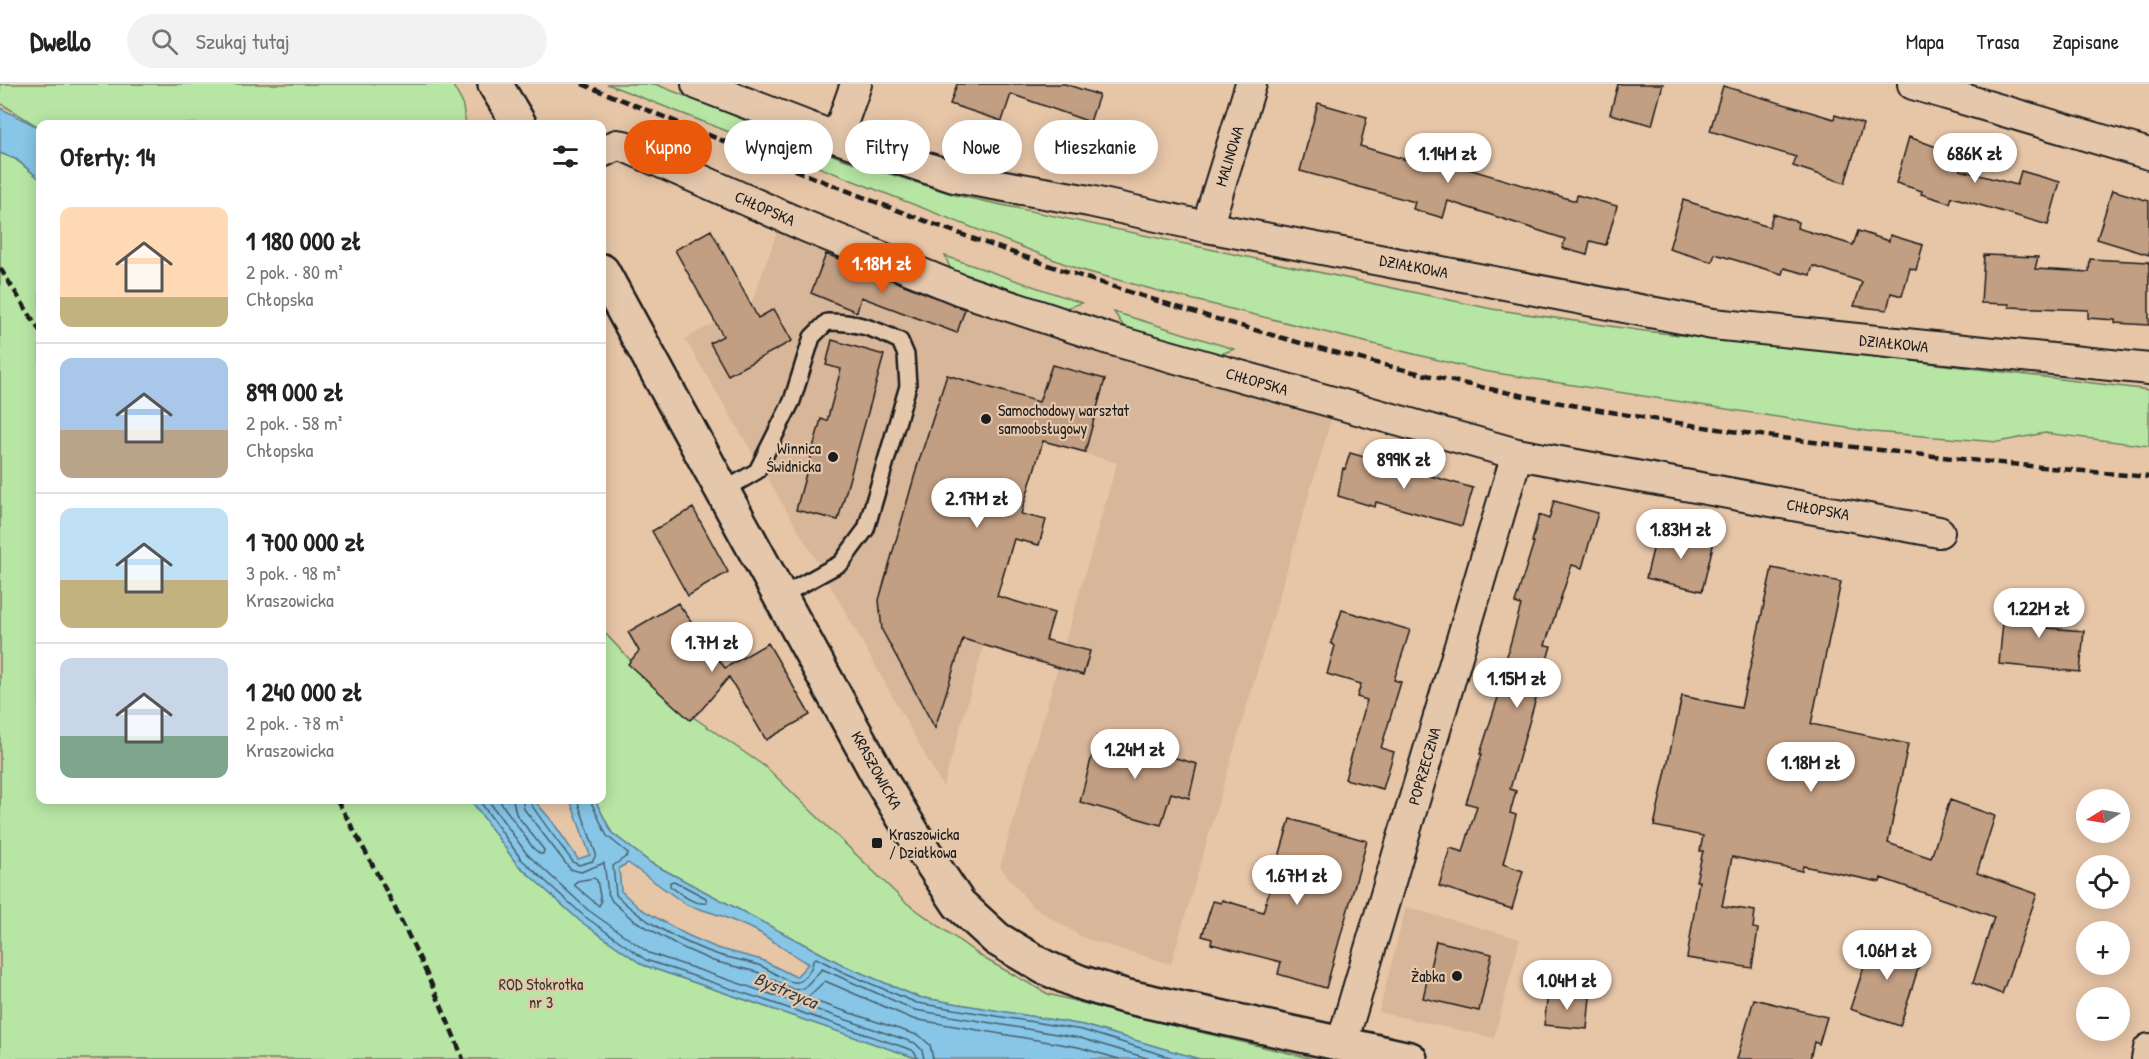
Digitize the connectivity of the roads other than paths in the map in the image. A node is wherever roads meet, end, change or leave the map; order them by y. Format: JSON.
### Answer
{"nodes":[{"id":1,"x":495,"y":84,"type":"edge"},
{"id":2,"x":697,"y":84,"type":"edge"},
{"id":3,"x":856,"y":84,"type":"edge"},
{"id":4,"x":1251,"y":84,"type":"edge"},
{"id":5,"x":1913,"y":84,"type":"edge"},
{"id":6,"x":1959,"y":90,"type":"edge"},
{"id":7,"x":517,"y":120,"type":"edge"},
{"id":8,"x":837,"y":138,"type":"junction"},
{"id":9,"x":606,"y":150,"type":"edge"},
{"id":10,"x":2149,"y":154,"type":"edge"},
{"id":11,"x":1207,"y":227,"type":"junction"},
{"id":12,"x":606,"y":278,"type":"edge"},
{"id":13,"x":2149,"y":369,"type":"edge"},
{"id":14,"x":1517,"y":454,"type":"junction"},
{"id":15,"x":723,"y":491,"type":"junction"},
{"id":16,"x":1940,"y":532,"type":"dead end"},
{"id":17,"x":780,"y":596,"type":"junction"},
{"id":18,"x":1342,"y":1043,"type":"junction"},
{"id":19,"x":2149,"y":1049,"type":"edge"},
{"id":20,"x":1410,"y":1059,"type":"edge"},
{"id":21,"x":2147,"y":1059,"type":"edge"}],
"edges":[{"from":1,"to":7,"type":"street"},
{"from":2,"to":8,"type":"street","name":"DZIAŁKOWA"},
{"from":3,"to":8,"type":"street"},
{"from":4,"to":11,"type":"street","name":"MALINOWA"},
{"from":5,"to":6,"type":"street"},
{"from":6,"to":10,"type":"street"},
{"from":8,"to":11,"type":"street","name":"DZIAŁKOWA"},
{"from":9,"to":14,"type":"street","name":"CHŁOPSKA"},
{"from":11,"to":13,"type":"street","name":"DZIAŁKOWA"},
{"from":12,"to":15,"type":"street","name":"KRASZOWICKA"},
{"from":14,"to":16,"type":"street","name":"CHŁOPSKA"},
{"from":14,"to":18,"type":"street","name":"POPRZECZNA"},
{"from":15,"to":17,"type":"street","name":"KRASZOWICKA"},
{"from":15,"to":17,"type":"lane"},
{"from":17,"to":18,"type":"street","name":"KRASZOWICKA"},
{"from":18,"to":20,"type":"street","name":"KRASZOWICKA"},
{"from":19,"to":21,"type":"street"}]}
